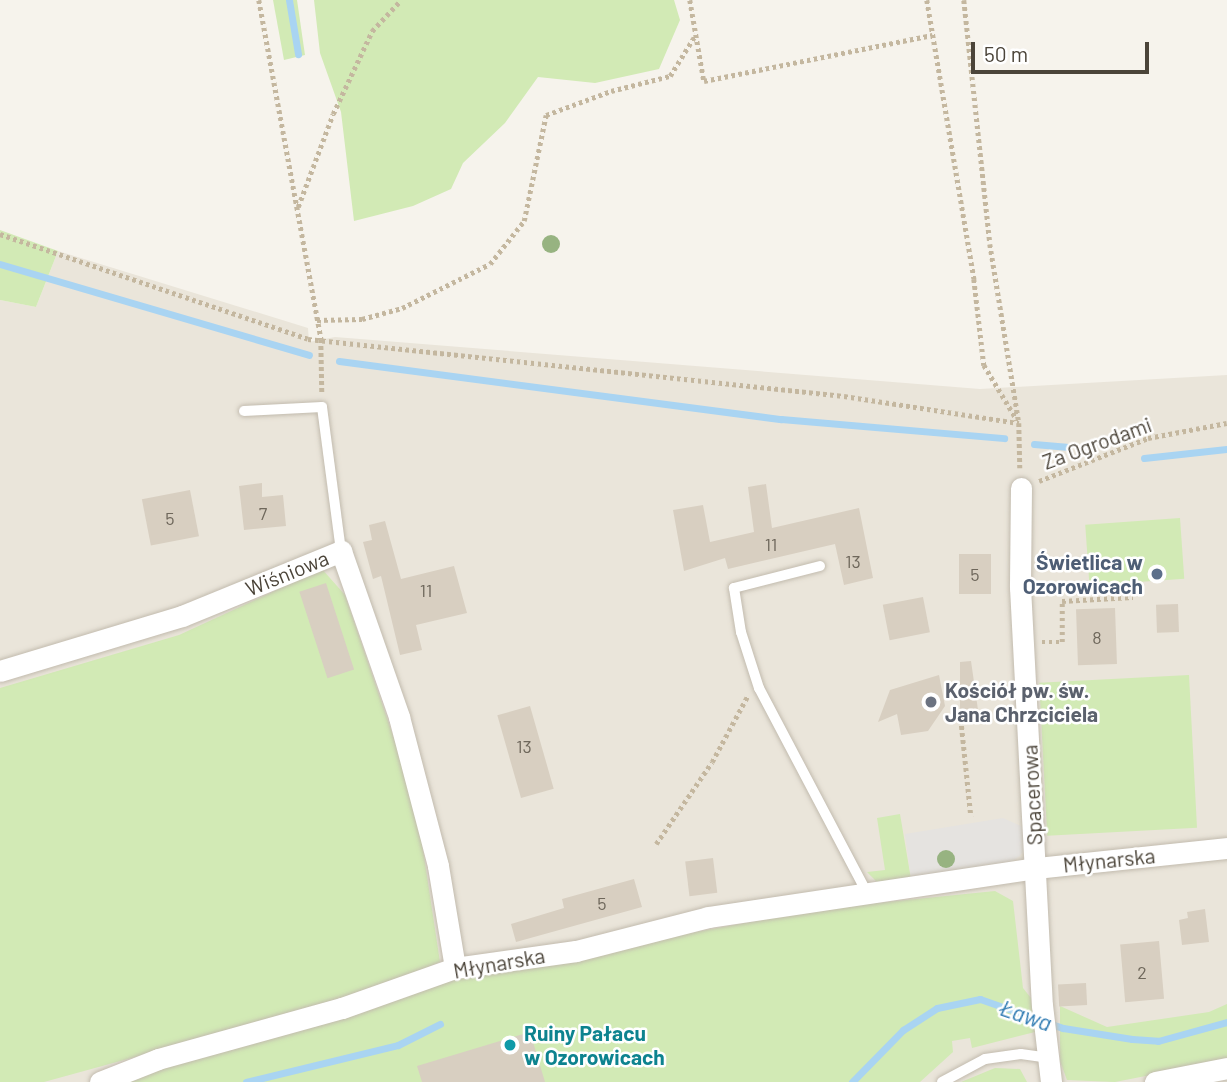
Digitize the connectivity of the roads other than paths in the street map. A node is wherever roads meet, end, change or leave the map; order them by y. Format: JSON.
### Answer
{"nodes":[{"id":1,"x":244,"y":411,"type":"dead end"},
{"id":2,"x":1021,"y":488,"type":"road end"},
{"id":3,"x":341,"y":551,"type":"junction"},
{"id":4,"x":820,"y":566,"type":"dead end"},
{"id":5,"x":0,"y":671,"type":"edge"},
{"id":6,"x":1227,"y":848,"type":"edge"},
{"id":7,"x":1035,"y":868,"type":"junction"},
{"id":8,"x":867,"y":893,"type":"junction"},
{"id":9,"x":454,"y":968,"type":"junction"},
{"id":10,"x":1047,"y":1048,"type":"junction"},
{"id":11,"x":1227,"y":1068,"type":"edge"},
{"id":12,"x":100,"y":1082,"type":"edge"},
{"id":13,"x":942,"y":1082,"type":"edge"},
{"id":14,"x":1051,"y":1082,"type":"edge"},
{"id":15,"x":1156,"y":1082,"type":"edge"}],
"edges":[{"from":1,"to":3,"type":"lane"},
{"from":2,"to":7,"type":"street","name":"Spacerowa"},
{"from":3,"to":5,"type":"street","name":"Wiśniowa"},
{"from":3,"to":9,"type":"street","name":"Wiśniowa"},
{"from":4,"to":8,"type":"lane"},
{"from":6,"to":7,"type":"street","name":"Młynarska"},
{"from":7,"to":8,"type":"street","name":"Młynarska"},
{"from":7,"to":10,"type":"street","name":"Spacerowa"},
{"from":8,"to":9,"type":"street","name":"Młynarska"},
{"from":9,"to":12,"type":"street","name":"Młynarska"},
{"from":10,"to":13,"type":"lane"},
{"from":10,"to":14,"type":"street","name":"Spacerowa"},
{"from":11,"to":15,"type":"street"}]}
